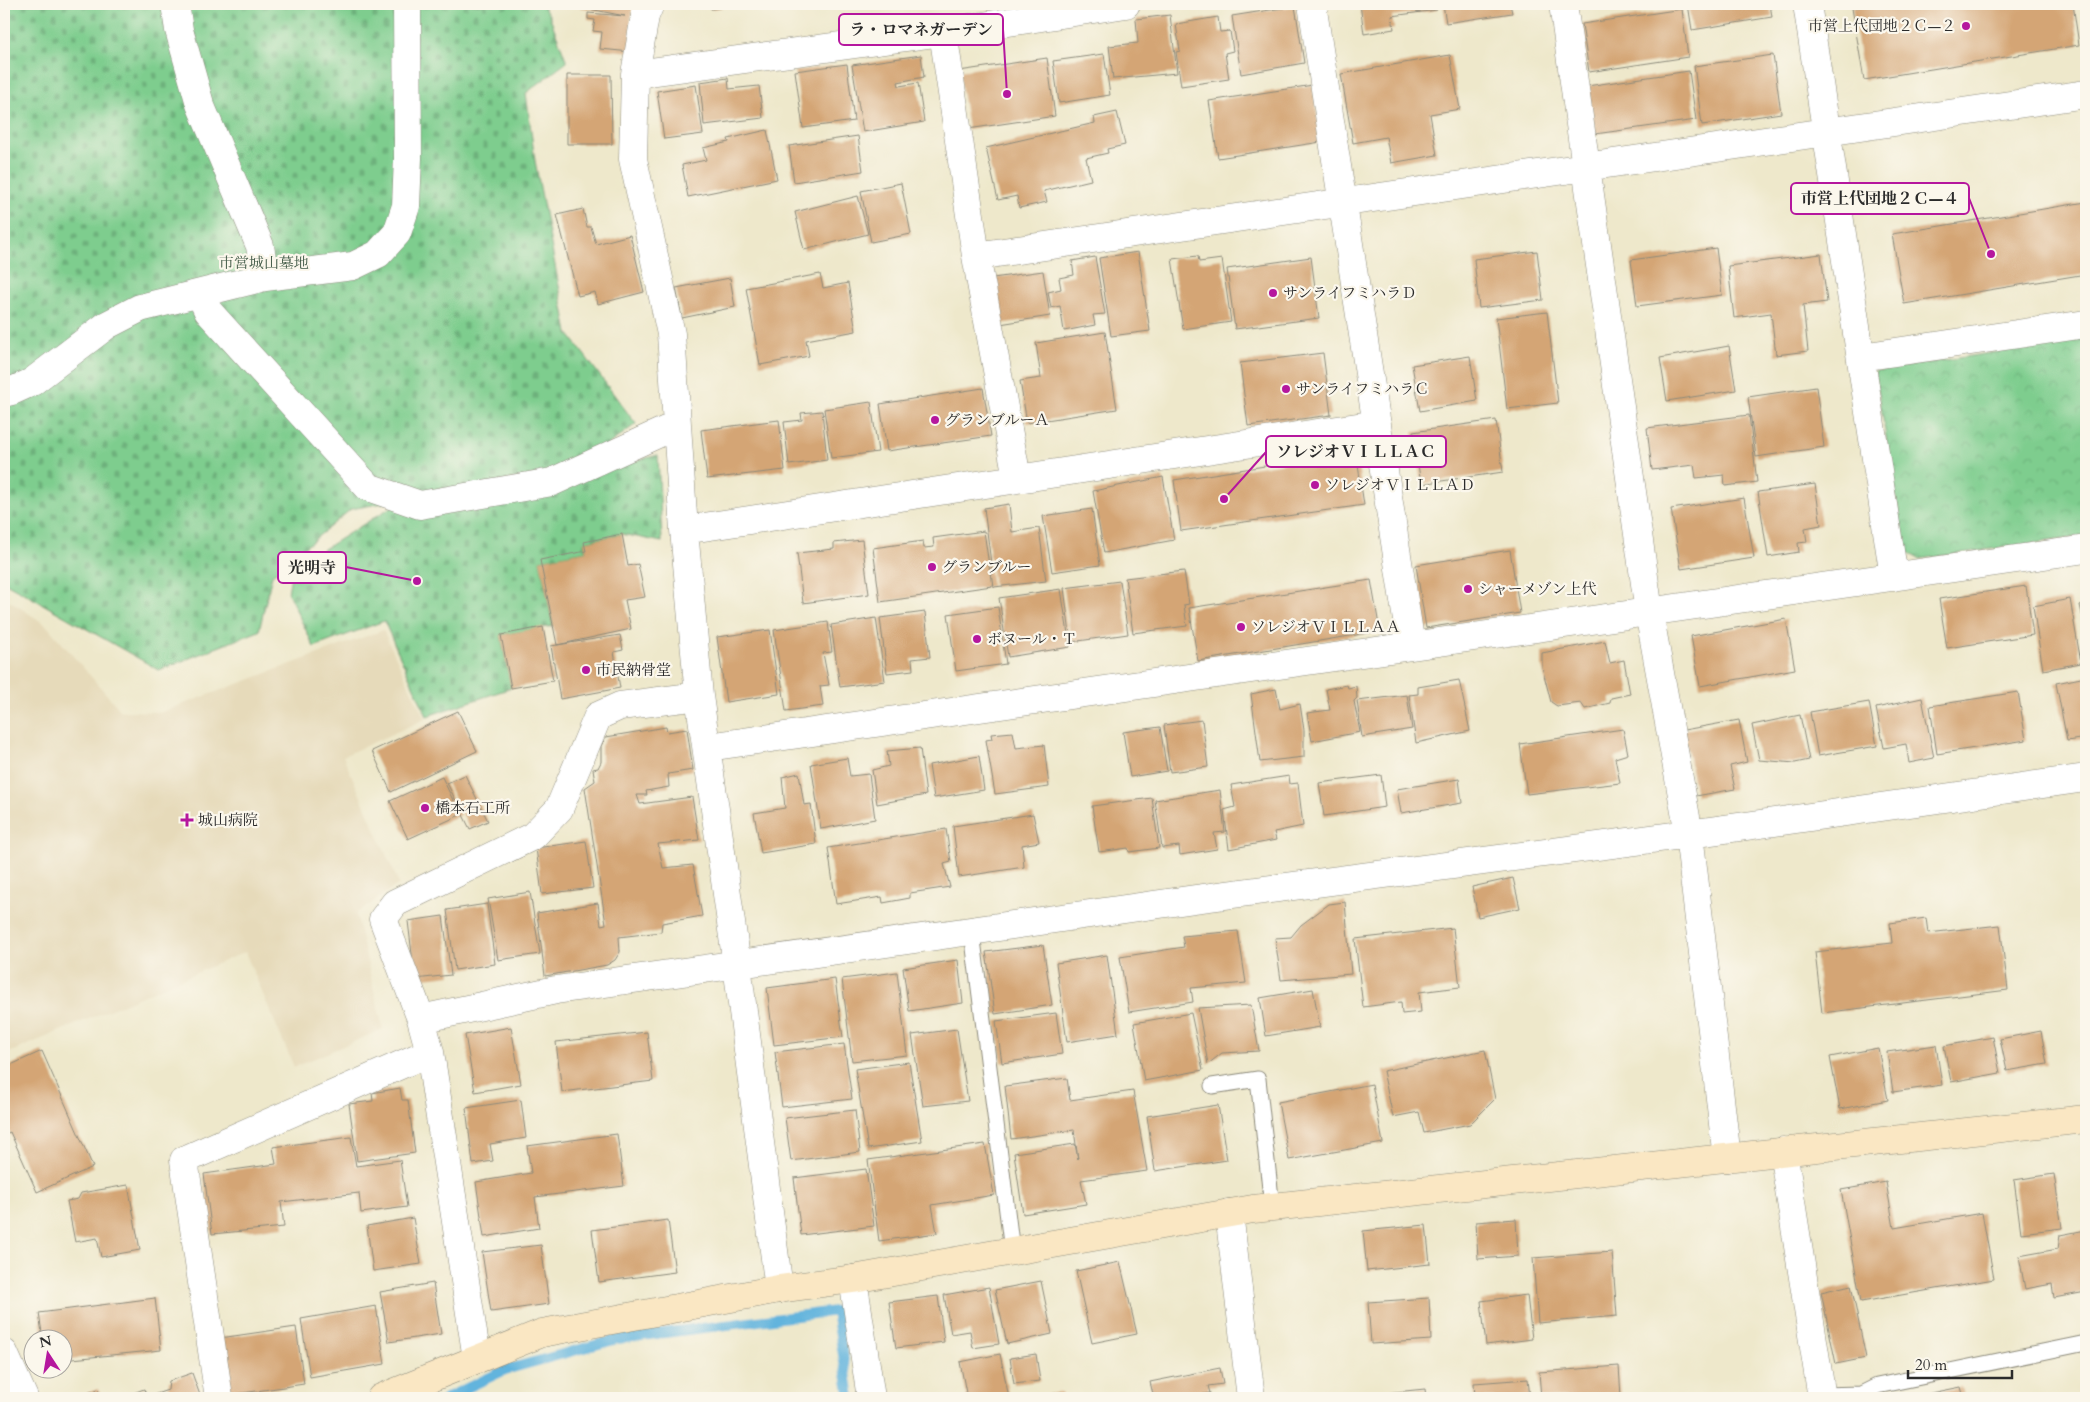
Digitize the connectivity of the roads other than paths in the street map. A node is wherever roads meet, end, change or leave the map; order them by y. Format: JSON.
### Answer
{"nodes":[{"id":1,"x":175,"y":4,"type":"edge"},
{"id":2,"x":407,"y":4,"type":"edge"},
{"id":3,"x":650,"y":4,"type":"edge"},
{"id":4,"x":1126,"y":4,"type":"edge"},
{"id":5,"x":1312,"y":4,"type":"edge"},
{"id":6,"x":1563,"y":4,"type":"edge"},
{"id":7,"x":1807,"y":4,"type":"edge"},
{"id":8,"x":943,"y":32,"type":"junction"},
{"id":9,"x":635,"y":74,"type":"junction"},
{"id":10,"x":2086,"y":94,"type":"edge"},
{"id":11,"x":1826,"y":133,"type":"junction"},
{"id":12,"x":1587,"y":166,"type":"junction"},
{"id":13,"x":1342,"y":202,"type":"junction"},
{"id":14,"x":976,"y":256,"type":"junction"},
{"id":15,"x":265,"y":277,"type":"junction"},
{"id":16,"x":200,"y":294,"type":"junction"},
{"id":17,"x":2086,"y":324,"type":"edge"},
{"id":18,"x":1861,"y":357,"type":"junction"},
{"id":19,"x":4,"y":393,"type":"edge"},
{"id":20,"x":1377,"y":424,"type":"junction"},
{"id":21,"x":677,"y":425,"type":"junction"},
{"id":22,"x":1017,"y":478,"type":"junction"},
{"id":23,"x":684,"y":530,"type":"junction"},
{"id":24,"x":2086,"y":549,"type":"edge"},
{"id":25,"x":1894,"y":577,"type":"junction"},
{"id":26,"x":1650,"y":612,"type":"junction"},
{"id":27,"x":1411,"y":646,"type":"junction"},
{"id":28,"x":699,"y":696,"type":"junction"},
{"id":29,"x":708,"y":747,"type":"junction"},
{"id":30,"x":2086,"y":778,"type":"edge"},
{"id":31,"x":1689,"y":834,"type":"junction"},
{"id":32,"x":972,"y":932,"type":"junction"},
{"id":33,"x":737,"y":966,"type":"junction"},
{"id":34,"x":421,"y":1019,"type":"junction"},
{"id":35,"x":430,"y":1052,"type":"junction"},
{"id":36,"x":1212,"y":1086,"type":"dead end"},
{"id":37,"x":2086,"y":1119,"type":"edge"},
{"id":38,"x":1783,"y":1152,"type":"junction"},
{"id":39,"x":1727,"y":1158,"type":"junction"},
{"id":40,"x":1272,"y":1207,"type":"junction"},
{"id":41,"x":1229,"y":1213,"type":"junction"},
{"id":42,"x":1012,"y":1251,"type":"junction"},
{"id":43,"x":853,"y":1278,"type":"junction"},
{"id":44,"x":779,"y":1289,"type":"junction"},
{"id":45,"x":2086,"y":1343,"type":"edge"},
{"id":46,"x":4,"y":1353,"type":"edge"},
{"id":47,"x":477,"y":1359,"type":"junction"},
{"id":48,"x":1822,"y":1397,"type":"edge"},
{"id":49,"x":24,"y":1398,"type":"edge"},
{"id":50,"x":219,"y":1398,"type":"edge"},
{"id":51,"x":382,"y":1398,"type":"edge"},
{"id":52,"x":871,"y":1398,"type":"edge"},
{"id":53,"x":1251,"y":1398,"type":"edge"}],
"edges":[{"from":1,"to":15,"type":"street"},
{"from":2,"to":15,"type":"street"},
{"from":3,"to":9,"type":"street"},
{"from":4,"to":8,"type":"street"},
{"from":5,"to":13,"type":"street"},
{"from":6,"to":12,"type":"street"},
{"from":7,"to":11,"type":"street"},
{"from":8,"to":9,"type":"street"},
{"from":8,"to":14,"type":"street"},
{"from":9,"to":21,"type":"street"},
{"from":10,"to":11,"type":"street"},
{"from":11,"to":12,"type":"street"},
{"from":11,"to":18,"type":"street"},
{"from":12,"to":13,"type":"street"},
{"from":12,"to":26,"type":"street"},
{"from":13,"to":14,"type":"street"},
{"from":13,"to":20,"type":"street"},
{"from":14,"to":22,"type":"street"},
{"from":15,"to":16,"type":"street"},
{"from":16,"to":19,"type":"street"},
{"from":16,"to":21,"type":"street"},
{"from":17,"to":18,"type":"street"},
{"from":18,"to":25,"type":"street"},
{"from":20,"to":22,"type":"street"},
{"from":20,"to":27,"type":"street"},
{"from":21,"to":23,"type":"street"},
{"from":22,"to":23,"type":"street"},
{"from":23,"to":28,"type":"street"},
{"from":24,"to":25,"type":"street"},
{"from":25,"to":26,"type":"street"},
{"from":26,"to":27,"type":"street"},
{"from":26,"to":31,"type":"street"},
{"from":27,"to":29,"type":"street"},
{"from":28,"to":29,"type":"street"},
{"from":28,"to":34,"type":"street"},
{"from":29,"to":33,"type":"street"},
{"from":30,"to":31,"type":"street"},
{"from":31,"to":32,"type":"street"},
{"from":31,"to":39,"type":"street"},
{"from":32,"to":33,"type":"street"},
{"from":32,"to":42,"type":"lane"},
{"from":33,"to":34,"type":"street"},
{"from":33,"to":44,"type":"street"},
{"from":34,"to":35,"type":"street"},
{"from":35,"to":47,"type":"street"},
{"from":35,"to":50,"type":"street"},
{"from":36,"to":40,"type":"lane"},
{"from":37,"to":38,"type":"street"},
{"from":38,"to":39,"type":"street"},
{"from":38,"to":48,"type":"street"},
{"from":39,"to":40,"type":"street"},
{"from":40,"to":41,"type":"street"},
{"from":41,"to":42,"type":"street"},
{"from":41,"to":53,"type":"street"},
{"from":42,"to":43,"type":"street"},
{"from":43,"to":44,"type":"street"},
{"from":43,"to":52,"type":"street"},
{"from":44,"to":47,"type":"street"},
{"from":45,"to":48,"type":"lane"},
{"from":46,"to":49,"type":"street"},
{"from":47,"to":51,"type":"street"}]}
